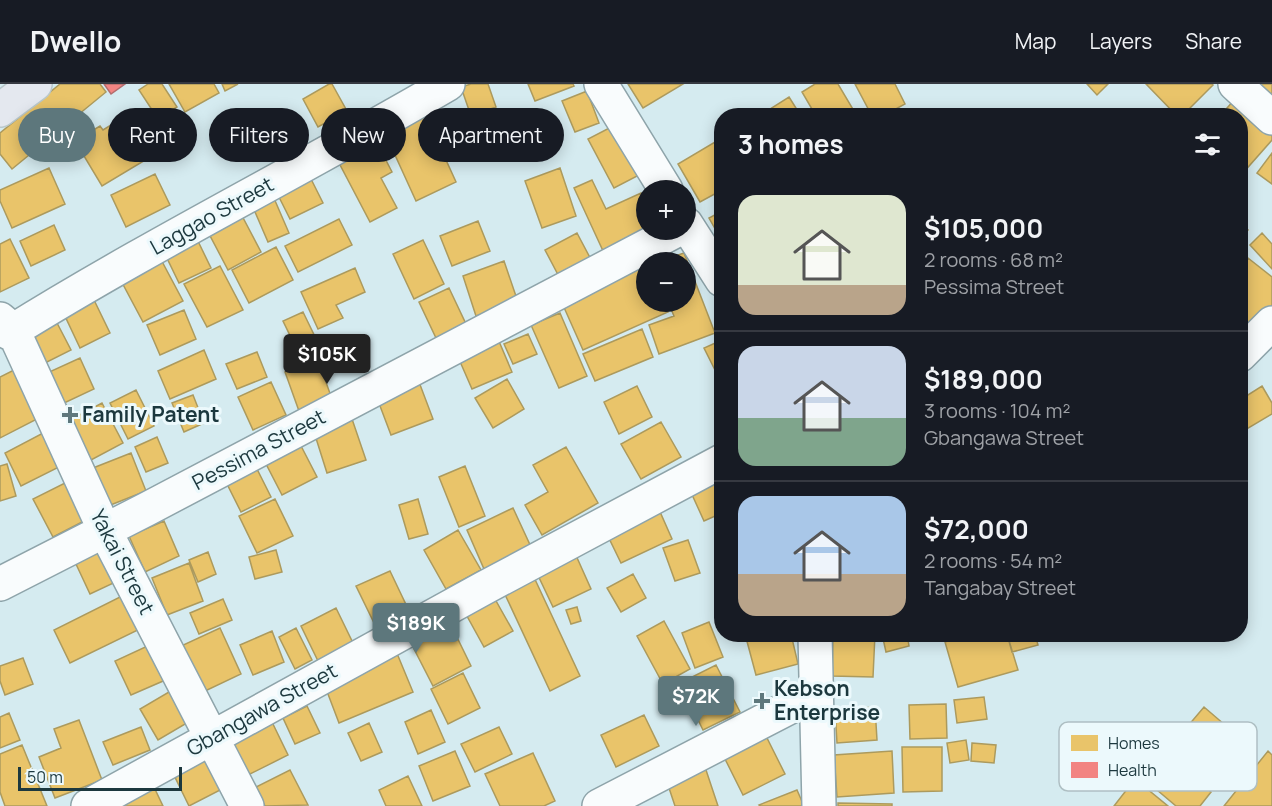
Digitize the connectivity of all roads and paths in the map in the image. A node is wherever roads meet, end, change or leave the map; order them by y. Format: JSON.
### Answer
{"nodes":[{"id":1,"x":35,"y":84,"type":"edge"},
{"id":2,"x":448,"y":84,"type":"edge"},
{"id":3,"x":602,"y":84,"type":"edge"},
{"id":4,"x":1236,"y":84,"type":"edge"},
{"id":5,"x":0,"y":110,"type":"edge"},
{"id":6,"x":1272,"y":118,"type":"edge"},
{"id":7,"x":660,"y":180,"type":"edge"},
{"id":8,"x":658,"y":240,"type":"edge"},
{"id":9,"x":696,"y":240,"type":"edge"},
{"id":10,"x":714,"y":268,"type":"edge"},
{"id":11,"x":1272,"y":323,"type":"edge"},
{"id":12,"x":7,"y":327,"type":"edge"},
{"id":13,"x":1248,"y":347,"type":"edge"},
{"id":14,"x":714,"y":465,"type":"edge"},
{"id":15,"x":105,"y":531,"type":"junction"},
{"id":16,"x":0,"y":584,"type":"edge"},
{"id":17,"x":815,"y":642,"type":"edge"},
{"id":18,"x":817,"y":693,"type":"junction"},
{"id":19,"x":212,"y":737,"type":"junction"},
{"id":20,"x":88,"y":806,"type":"edge"},
{"id":21,"x":247,"y":806,"type":"edge"},
{"id":22,"x":599,"y":806,"type":"edge"},
{"id":23,"x":819,"y":806,"type":"edge"}],
"edges":[{"from":1,"to":5,"type":"main road"},
{"from":2,"to":12,"type":"street","name":"Laggao Street"},
{"from":3,"to":7,"type":"street"},
{"from":4,"to":6,"type":"street"},
{"from":8,"to":15,"type":"street","name":"Pessima Street"},
{"from":9,"to":10,"type":"street"},
{"from":11,"to":13,"type":"street"},
{"from":12,"to":15,"type":"street","name":"Yakai Street"},
{"from":14,"to":19,"type":"street","name":"Gbangawa Street"},
{"from":15,"to":16,"type":"street","name":"Pessima Street"},
{"from":15,"to":19,"type":"street","name":"Yakai Street"},
{"from":17,"to":18,"type":"street"},
{"from":18,"to":22,"type":"street"},
{"from":18,"to":23,"type":"street"},
{"from":19,"to":20,"type":"street","name":"Gbangawa Street"},
{"from":19,"to":21,"type":"street","name":"Yakai Street"}]}
